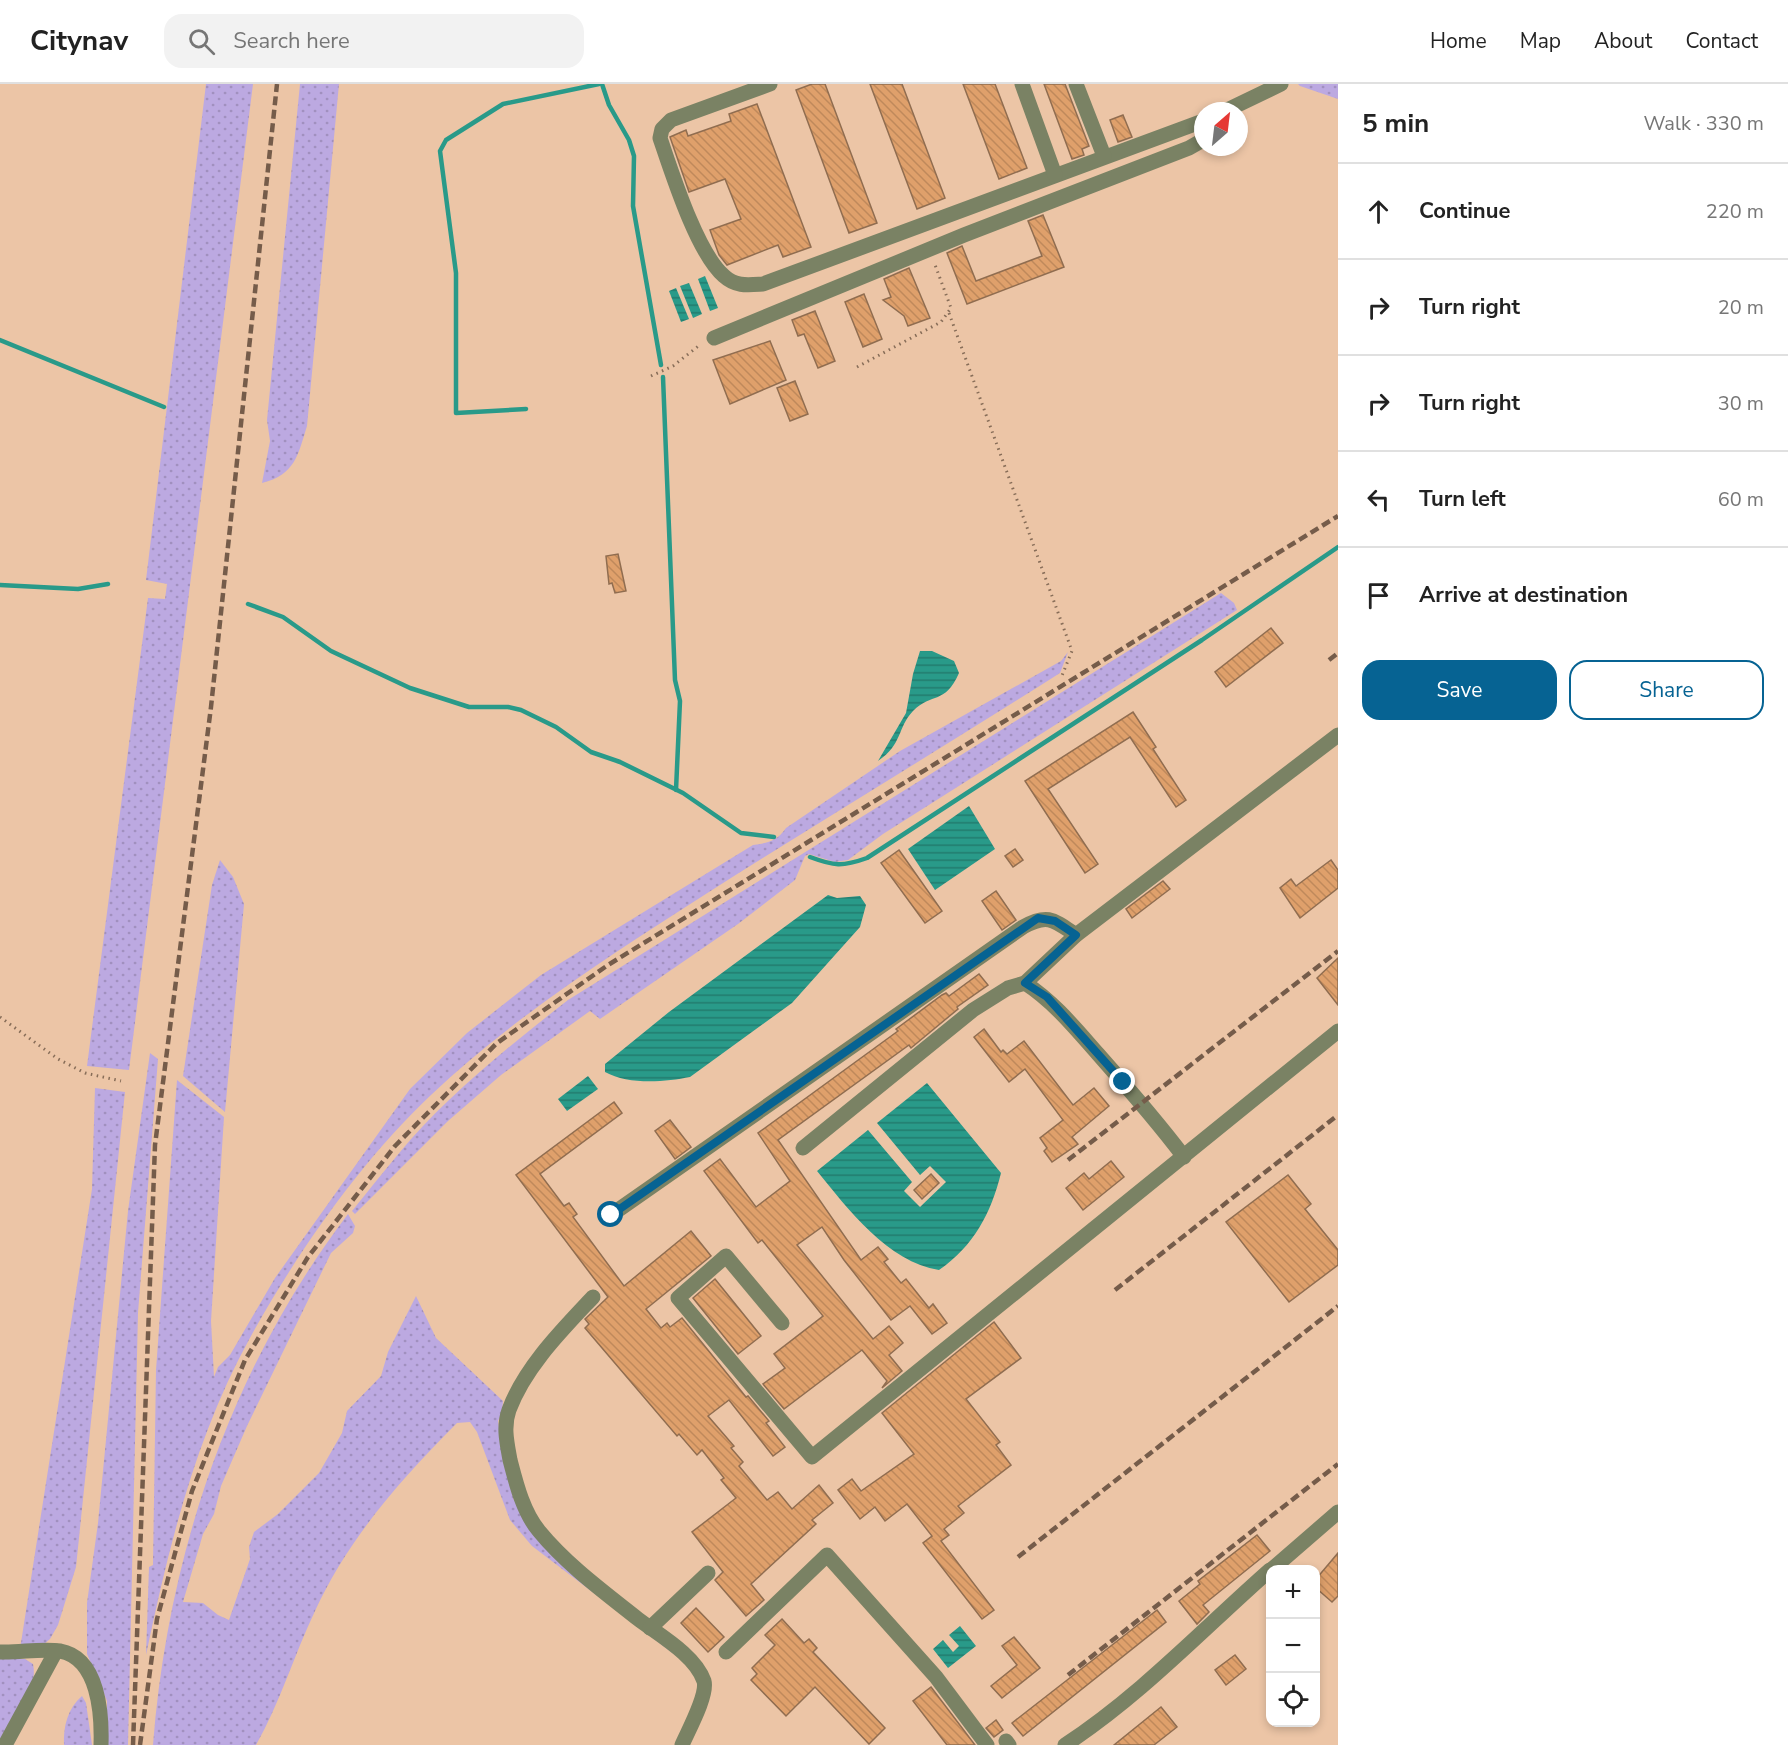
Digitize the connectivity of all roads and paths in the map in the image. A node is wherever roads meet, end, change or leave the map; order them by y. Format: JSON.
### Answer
{"nodes":[{"id":1,"x":770,"y":84,"type":"edge"},
{"id":2,"x":1022,"y":84,"type":"edge"},
{"id":3,"x":1076,"y":84,"type":"edge"},
{"id":4,"x":1281,"y":84,"type":"edge"},
{"id":5,"x":1248,"y":104,"type":"edge"},
{"id":6,"x":1194,"y":124,"type":"edge"},
{"id":7,"x":1194,"y":145,"type":"edge"},
{"id":8,"x":1104,"y":156,"type":"junction"},
{"id":9,"x":1055,"y":175,"type":"junction"},
{"id":10,"x":929,"y":249,"type":"junction"},
{"id":11,"x":949,"y":313,"type":"junction"},
{"id":12,"x":714,"y":338,"type":"joint"},
{"id":13,"x":857,"y":367,"type":"dead end"},
{"id":14,"x":651,"y":376,"type":"dead end"},
{"id":15,"x":1061,"y":678,"type":"dead end"},
{"id":16,"x":1338,"y":735,"type":"edge"},
{"id":17,"x":1076,"y":935,"type":"junction"},
{"id":18,"x":1025,"y":983,"type":"junction"},
{"id":19,"x":0,"y":1017,"type":"edge"},
{"id":20,"x":1338,"y":1031,"type":"edge"},
{"id":21,"x":121,"y":1081,"type":"dead end"},
{"id":22,"x":803,"y":1148,"type":"dead end"},
{"id":23,"x":1184,"y":1157,"type":"junction"},
{"id":24,"x":611,"y":1215,"type":"dead end"},
{"id":25,"x":593,"y":1297,"type":"dead end"},
{"id":26,"x":782,"y":1323,"type":"dead end"},
{"id":27,"x":1338,"y":1512,"type":"edge"},
{"id":28,"x":1277,"y":1565,"type":"edge"},
{"id":29,"x":708,"y":1573,"type":"dead end"},
{"id":30,"x":1266,"y":1575,"type":"edge"},
{"id":31,"x":650,"y":1628,"type":"junction"},
{"id":32,"x":56,"y":1651,"type":"junction"},
{"id":33,"x":0,"y":1652,"type":"edge"},
{"id":34,"x":726,"y":1652,"type":"dead end"},
{"id":35,"x":5,"y":1745,"type":"edge"},
{"id":36,"x":101,"y":1745,"type":"edge"},
{"id":37,"x":682,"y":1745,"type":"edge"},
{"id":38,"x":987,"y":1745,"type":"edge"},
{"id":39,"x":1065,"y":1745,"type":"edge"}],
"edges":[{"from":1,"to":9,"type":"street"},
{"from":2,"to":9,"type":"street"},
{"from":3,"to":8,"type":"street"},
{"from":4,"to":5,"type":"street"},
{"from":6,"to":8,"type":"street"},
{"from":7,"to":10,"type":"street"},
{"from":8,"to":9,"type":"street"},
{"from":10,"to":11,"type":"path"},
{"from":10,"to":12,"type":"street"},
{"from":11,"to":13,"type":"path"},
{"from":11,"to":15,"type":"path"},
{"from":12,"to":14,"type":"path"},
{"from":16,"to":17,"type":"street"},
{"from":17,"to":18,"type":"street"},
{"from":17,"to":24,"type":"street"},
{"from":18,"to":22,"type":"street"},
{"from":18,"to":23,"type":"street"},
{"from":19,"to":21,"type":"path"},
{"from":20,"to":23,"type":"street"},
{"from":23,"to":26,"type":"street"},
{"from":25,"to":31,"type":"street"},
{"from":27,"to":28,"type":"street"},
{"from":29,"to":31,"type":"street"},
{"from":30,"to":39,"type":"street"},
{"from":31,"to":37,"type":"street"},
{"from":32,"to":33,"type":"street"},
{"from":32,"to":35,"type":"street"},
{"from":32,"to":36,"type":"street"},
{"from":34,"to":38,"type":"street"}]}
